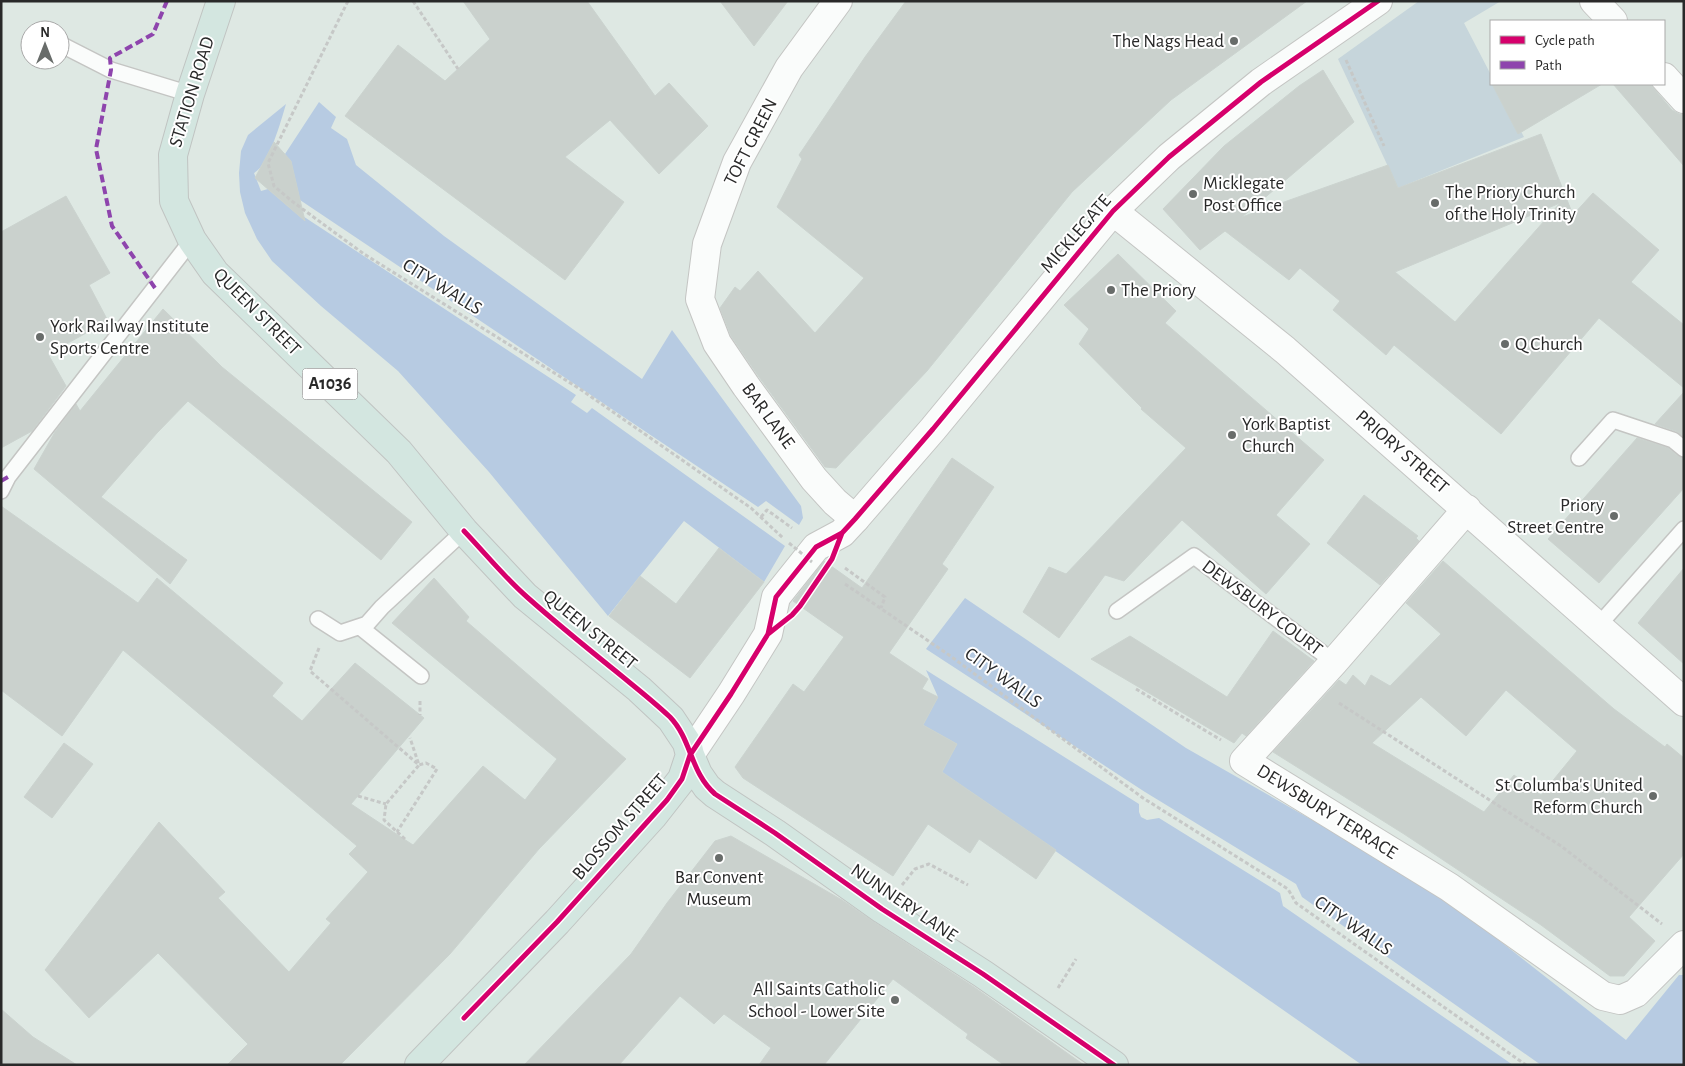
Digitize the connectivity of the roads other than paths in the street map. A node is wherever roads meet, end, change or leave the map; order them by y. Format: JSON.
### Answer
{"nodes":[{"id":1,"x":221,"y":1,"type":"edge"},
{"id":2,"x":838,"y":1,"type":"edge"},
{"id":3,"x":1378,"y":1,"type":"edge"},
{"id":4,"x":1594,"y":1,"type":"edge"},
{"id":5,"x":1612,"y":20,"type":"edge"},
{"id":6,"x":70,"y":49,"type":"edge"},
{"id":7,"x":1665,"y":78,"type":"edge"},
{"id":8,"x":190,"y":94,"type":"junction"},
{"id":9,"x":1684,"y":99,"type":"edge"},
{"id":10,"x":1113,"y":211,"type":"junction"},
{"id":11,"x":192,"y":240,"type":"junction"},
{"id":12,"x":700,"y":299,"type":"joint"},
{"id":13,"x":1684,"y":449,"type":"edge"},
{"id":14,"x":1579,"y":458,"type":"dead end"},
{"id":15,"x":1,"y":491,"type":"edge"},
{"id":16,"x":1467,"y":509,"type":"junction"},
{"id":17,"x":849,"y":526,"type":"junction"},
{"id":18,"x":1684,"y":529,"type":"edge"},
{"id":19,"x":464,"y":531,"type":"junction"},
{"id":20,"x":801,"y":557,"type":"joint"},
{"id":21,"x":1117,"y":611,"type":"dead end"},
{"id":22,"x":323,"y":622,"type":"road end"},
{"id":23,"x":360,"y":626,"type":"junction"},
{"id":24,"x":1597,"y":626,"type":"junction"},
{"id":25,"x":1334,"y":662,"type":"junction"},
{"id":26,"x":420,"y":676,"type":"dead end"},
{"id":27,"x":1684,"y":702,"type":"edge"},
{"id":28,"x":690,"y":755,"type":"junction"},
{"id":29,"x":1676,"y":937,"type":"edge"},
{"id":30,"x":419,"y":1065,"type":"edge"},
{"id":31,"x":1114,"y":1065,"type":"edge"}],
"edges":[{"from":1,"to":8,"type":"main road","name":"STATION ROAD","number":"A1036"},
{"from":2,"to":12,"type":"street","name":"TOFT GREEN"},
{"from":3,"to":10,"type":"street","name":"MICKLEGATE"},
{"from":4,"to":5,"type":"street"},
{"from":6,"to":8,"type":"lane"},
{"from":7,"to":9,"type":"street"},
{"from":8,"to":11,"type":"main road","name":"STATION ROAD","number":"A1036"},
{"from":10,"to":16,"type":"street","name":"PRIORY STREET"},
{"from":10,"to":17,"type":"street","name":"MICKLEGATE"},
{"from":11,"to":15,"type":"lane"},
{"from":11,"to":19,"type":"main road","name":"QUEEN STREET","number":"A1036"},
{"from":12,"to":17,"type":"street","name":"BAR LANE"},
{"from":13,"to":14,"type":"lane"},
{"from":16,"to":24,"type":"street","name":"PRIORY STREET"},
{"from":16,"to":25,"type":"street","name":"DEWSBURY TERRACE"},
{"from":17,"to":20,"type":"street","name":"MICKLEGATE"},
{"from":18,"to":24,"type":"lane"},
{"from":19,"to":23,"type":"lane"},
{"from":19,"to":28,"type":"main road","name":"QUEEN STREET","number":"A1036"},
{"from":20,"to":28,"type":"street","name":"BLOSSOM STREET"},
{"from":21,"to":25,"type":"lane","name":"DEWSBURY COURT"},
{"from":22,"to":23,"type":"lane"},
{"from":23,"to":26,"type":"lane"},
{"from":24,"to":27,"type":"street","name":"PRIORY STREET"},
{"from":25,"to":29,"type":"street","name":"DEWSBURY TERRACE"},
{"from":28,"to":30,"type":"main road","name":"BLOSSOM STREET"},
{"from":28,"to":31,"type":"main road","name":"NUNNERY LANE","number":"A1036"}]}
